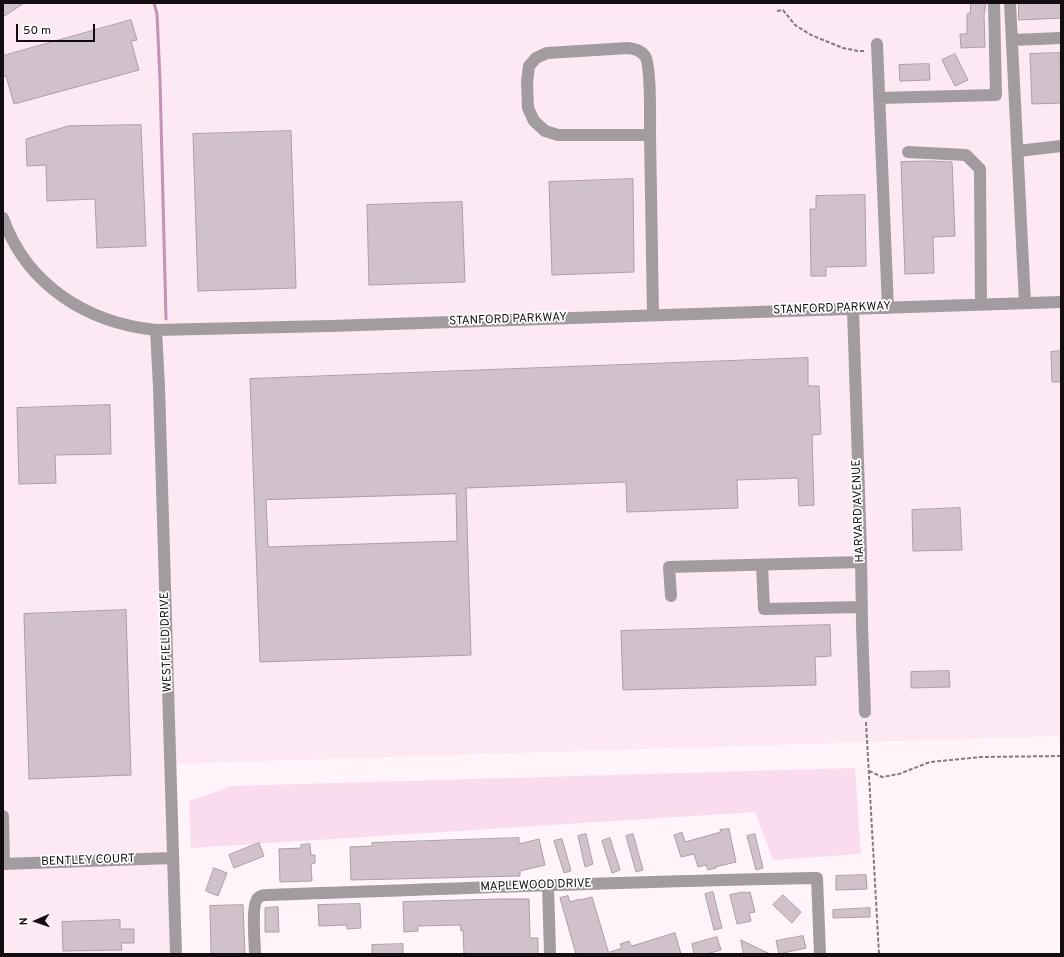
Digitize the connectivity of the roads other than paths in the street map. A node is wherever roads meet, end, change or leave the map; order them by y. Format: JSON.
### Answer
{"nodes":[{"id":1,"x":994,"y":3,"type":"edge"},
{"id":2,"x":1010,"y":3,"type":"edge"},
{"id":3,"x":1061,"y":38,"type":"edge"},
{"id":4,"x":1012,"y":40,"type":"junction"},
{"id":5,"x":877,"y":47,"type":"road end"},
{"id":6,"x":879,"y":98,"type":"junction"},
{"id":7,"x":650,"y":134,"type":"junction"},
{"id":8,"x":1061,"y":146,"type":"edge"},
{"id":9,"x":1018,"y":151,"type":"junction"},
{"id":10,"x":908,"y":152,"type":"dead end"},
{"id":11,"x":3,"y":218,"type":"edge"},
{"id":12,"x":1061,"y":302,"type":"edge"},
{"id":13,"x":1025,"y":304,"type":"junction"},
{"id":14,"x":981,"y":305,"type":"junction"},
{"id":15,"x":888,"y":308,"type":"junction"},
{"id":16,"x":853,"y":309,"type":"junction"},
{"id":17,"x":653,"y":315,"type":"junction"},
{"id":18,"x":156,"y":330,"type":"junction"},
{"id":19,"x":861,"y":562,"type":"junction"},
{"id":20,"x":762,"y":565,"type":"junction"},
{"id":21,"x":671,"y":596,"type":"dead end"},
{"id":22,"x":862,"y":607,"type":"junction"},
{"id":23,"x":865,"y":712,"type":"road end"},
{"id":24,"x":3,"y":816,"type":"edge"},
{"id":25,"x":172,"y":858,"type":"junction"},
{"id":26,"x":4,"y":864,"type":"edge"},
{"id":27,"x":548,"y":885,"type":"junction"},
{"id":28,"x":176,"y":954,"type":"edge"},
{"id":29,"x":255,"y":954,"type":"edge"},
{"id":30,"x":550,"y":954,"type":"edge"},
{"id":31,"x":820,"y":954,"type":"edge"}],
"edges":[{"from":1,"to":6,"type":"street"},
{"from":2,"to":4,"type":"street"},
{"from":3,"to":4,"type":"street"},
{"from":4,"to":9,"type":"street"},
{"from":5,"to":6,"type":"street"},
{"from":6,"to":15,"type":"street"},
{"from":7,"to":7,"type":"street"},
{"from":7,"to":17,"type":"street"},
{"from":8,"to":9,"type":"street"},
{"from":9,"to":13,"type":"street"},
{"from":10,"to":14,"type":"street"},
{"from":11,"to":18,"type":"street","name":"STANFORD PARKWAY"},
{"from":12,"to":13,"type":"street","name":"STANFORD PARKWAY"},
{"from":13,"to":14,"type":"street","name":"STANFORD PARKWAY"},
{"from":14,"to":15,"type":"street","name":"STANFORD PARKWAY"},
{"from":15,"to":16,"type":"street","name":"STANFORD PARKWAY"},
{"from":16,"to":17,"type":"street","name":"STANFORD PARKWAY"},
{"from":16,"to":19,"type":"street","name":"HARVARD AVENUE"},
{"from":17,"to":18,"type":"street","name":"STANFORD PARKWAY"},
{"from":18,"to":25,"type":"street","name":"WESTFIELD DRIVE"},
{"from":19,"to":20,"type":"street"},
{"from":19,"to":22,"type":"street","name":"HARVARD AVENUE"},
{"from":20,"to":21,"type":"street"},
{"from":20,"to":22,"type":"street"},
{"from":22,"to":23,"type":"street","name":"HARVARD AVENUE"},
{"from":24,"to":26,"type":"street"},
{"from":25,"to":26,"type":"street","name":"BENTLEY COURT"},
{"from":25,"to":28,"type":"street","name":"WESTFIELD DRIVE"},
{"from":27,"to":29,"type":"street","name":"MAPLEWOOD DRIVE"},
{"from":27,"to":30,"type":"street"},
{"from":27,"to":31,"type":"street","name":"MAPLEWOOD DRIVE"}]}
